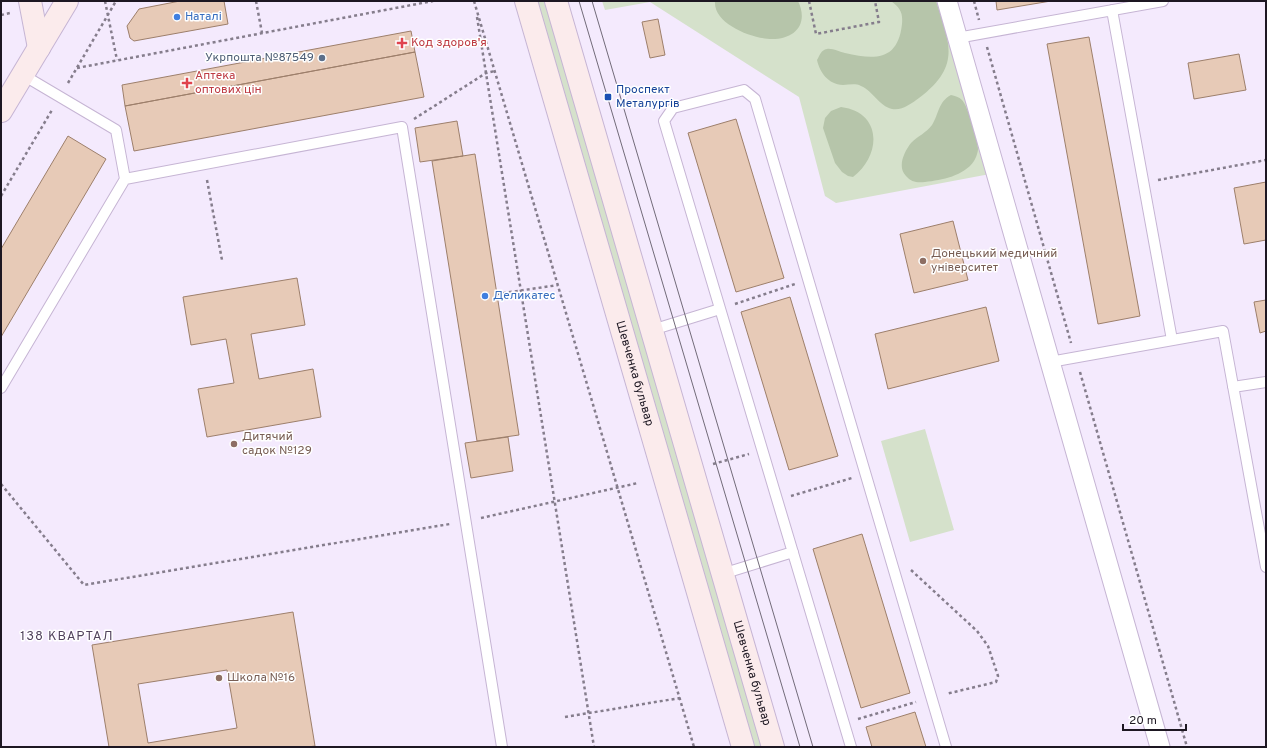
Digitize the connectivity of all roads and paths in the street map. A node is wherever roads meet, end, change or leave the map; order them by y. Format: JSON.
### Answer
{"nodes":[{"id":1,"x":30,"y":1,"type":"edge"},
{"id":2,"x":67,"y":1,"type":"edge"},
{"id":3,"x":105,"y":1,"type":"edge"},
{"id":4,"x":256,"y":1,"type":"edge"},
{"id":5,"x":433,"y":1,"type":"edge"},
{"id":6,"x":474,"y":1,"type":"edge"},
{"id":7,"x":526,"y":1,"type":"edge"},
{"id":8,"x":556,"y":1,"type":"edge"},
{"id":9,"x":809,"y":1,"type":"edge"},
{"id":10,"x":875,"y":1,"type":"edge"},
{"id":11,"x":947,"y":1,"type":"edge"},
{"id":12,"x":1164,"y":1,"type":"edge"},
{"id":13,"x":476,"y":6,"type":"junction"},
{"id":14,"x":1112,"y":10,"type":"junction"},
{"id":15,"x":10,"y":14,"type":"dead end"},
{"id":16,"x":1,"y":15,"type":"edge"},
{"id":17,"x":262,"y":33,"type":"junction"},
{"id":18,"x":957,"y":38,"type":"junction"},
{"id":19,"x":39,"y":48,"type":"junction"},
{"id":20,"x":116,"y":60,"type":"junction"},
{"id":21,"x":77,"y":68,"type":"dead end"},
{"id":22,"x":495,"y":71,"type":"junction"},
{"id":23,"x":486,"y":73,"type":"junction"},
{"id":24,"x":23,"y":75,"type":"junction"},
{"id":25,"x":1,"y":111,"type":"edge"},
{"id":26,"x":402,"y":127,"type":"junction"},
{"id":27,"x":1266,"y":160,"type":"edge"},
{"id":28,"x":204,"y":164,"type":"junction"},
{"id":29,"x":125,"y":179,"type":"junction"},
{"id":30,"x":1143,"y":182,"type":"junction"},
{"id":31,"x":222,"y":260,"type":"dead end"},
{"id":32,"x":809,"y":280,"type":"junction"},
{"id":33,"x":558,"y":285,"type":"junction"},
{"id":34,"x":521,"y":291,"type":"junction"},
{"id":35,"x":497,"y":294,"type":"dead end"},
{"id":36,"x":720,"y":309,"type":"junction"},
{"id":37,"x":652,"y":330,"type":"junction"},
{"id":38,"x":1172,"y":340,"type":"junction"},
{"id":39,"x":1050,"y":362,"type":"junction"},
{"id":40,"x":1266,"y":382,"type":"edge"},
{"id":41,"x":1234,"y":387,"type":"junction"},
{"id":42,"x":1,"y":388,"type":"edge"},
{"id":43,"x":762,"y":449,"type":"junction"},
{"id":44,"x":710,"y":465,"type":"dead end"},
{"id":45,"x":866,"y":473,"type":"junction"},
{"id":46,"x":638,"y":483,"type":"dead end"},
{"id":47,"x":1,"y":484,"type":"edge"},
{"id":48,"x":618,"y":487,"type":"junction"},
{"id":49,"x":777,"y":500,"type":"junction"},
{"id":50,"x":555,"y":501,"type":"junction"},
{"id":51,"x":466,"y":521,"type":"junction"},
{"id":52,"x":888,"y":550,"type":"junction"},
{"id":53,"x":793,"y":552,"type":"junction"},
{"id":54,"x":1266,"y":567,"type":"edge"},
{"id":55,"x":722,"y":574,"type":"junction"},
{"id":56,"x":931,"y":697,"type":"junction"},
{"id":57,"x":680,"y":698,"type":"junction"},
{"id":58,"x":589,"y":713,"type":"junction"},
{"id":59,"x":565,"y":717,"type":"dead end"},
{"id":60,"x":844,"y":723,"type":"junction"},
{"id":61,"x":502,"y":747,"type":"edge"},
{"id":62,"x":594,"y":747,"type":"edge"},
{"id":63,"x":694,"y":747,"type":"edge"},
{"id":64,"x":743,"y":747,"type":"edge"},
{"id":65,"x":773,"y":747,"type":"edge"},
{"id":66,"x":851,"y":747,"type":"edge"},
{"id":67,"x":946,"y":747,"type":"edge"},
{"id":68,"x":1160,"y":747,"type":"edge"}],
"edges":[{"from":1,"to":19,"type":"street"},
{"from":2,"to":19,"type":"street"},
{"from":3,"to":20,"type":"path"},
{"from":4,"to":17,"type":"path"},
{"from":5,"to":17,"type":"path"},
{"from":6,"to":13,"type":"path"},
{"from":7,"to":64,"type":"street","name":"Шевченка бульвар"},
{"from":8,"to":37,"type":"street","name":"Шевченка бульвар"},
{"from":9,"to":10,"type":"path"},
{"from":11,"to":18,"type":"street"},
{"from":12,"to":14,"type":"lane"},
{"from":13,"to":22,"type":"path"},
{"from":13,"to":23,"type":"path"},
{"from":14,"to":18,"type":"lane"},
{"from":14,"to":30,"type":"lane"},
{"from":15,"to":16,"type":"path"},
{"from":17,"to":20,"type":"path"},
{"from":18,"to":39,"type":"street"},
{"from":19,"to":24,"type":"street"},
{"from":20,"to":21,"type":"path"},
{"from":22,"to":23,"type":"path"},
{"from":22,"to":33,"type":"path"},
{"from":23,"to":26,"type":"path"},
{"from":23,"to":34,"type":"path"},
{"from":24,"to":25,"type":"street"},
{"from":24,"to":29,"type":"lane"},
{"from":26,"to":28,"type":"lane"},
{"from":26,"to":51,"type":"lane"},
{"from":27,"to":30,"type":"path"},
{"from":28,"to":29,"type":"lane"},
{"from":28,"to":31,"type":"path"},
{"from":29,"to":42,"type":"lane"},
{"from":30,"to":38,"type":"lane"},
{"from":32,"to":36,"type":"path"},
{"from":32,"to":36,"type":"lane"},
{"from":32,"to":45,"type":"lane"},
{"from":33,"to":34,"type":"path"},
{"from":33,"to":48,"type":"path"},
{"from":34,"to":35,"type":"path"},
{"from":34,"to":50,"type":"path"},
{"from":36,"to":37,"type":"lane"},
{"from":36,"to":43,"type":"lane"},
{"from":37,"to":55,"type":"street","name":"Шевченка бульвар"},
{"from":38,"to":39,"type":"lane"},
{"from":38,"to":41,"type":"lane"},
{"from":39,"to":68,"type":"street"},
{"from":40,"to":41,"type":"lane"},
{"from":41,"to":54,"type":"lane"},
{"from":43,"to":44,"type":"path"},
{"from":43,"to":49,"type":"lane"},
{"from":45,"to":49,"type":"path"},
{"from":45,"to":52,"type":"lane"},
{"from":46,"to":48,"type":"path"},
{"from":47,"to":51,"type":"path"},
{"from":48,"to":50,"type":"path"},
{"from":48,"to":57,"type":"path"},
{"from":49,"to":53,"type":"lane"},
{"from":50,"to":51,"type":"path"},
{"from":50,"to":58,"type":"path"},
{"from":51,"to":61,"type":"lane"},
{"from":52,"to":56,"type":"lane"},
{"from":52,"to":56,"type":"path"},
{"from":53,"to":55,"type":"lane"},
{"from":53,"to":60,"type":"lane"},
{"from":55,"to":65,"type":"street","name":"Шевченка бульвар"},
{"from":56,"to":60,"type":"path"},
{"from":56,"to":67,"type":"lane"},
{"from":57,"to":58,"type":"path"},
{"from":57,"to":63,"type":"path"},
{"from":58,"to":59,"type":"path"},
{"from":58,"to":62,"type":"path"},
{"from":60,"to":66,"type":"lane"}]}
